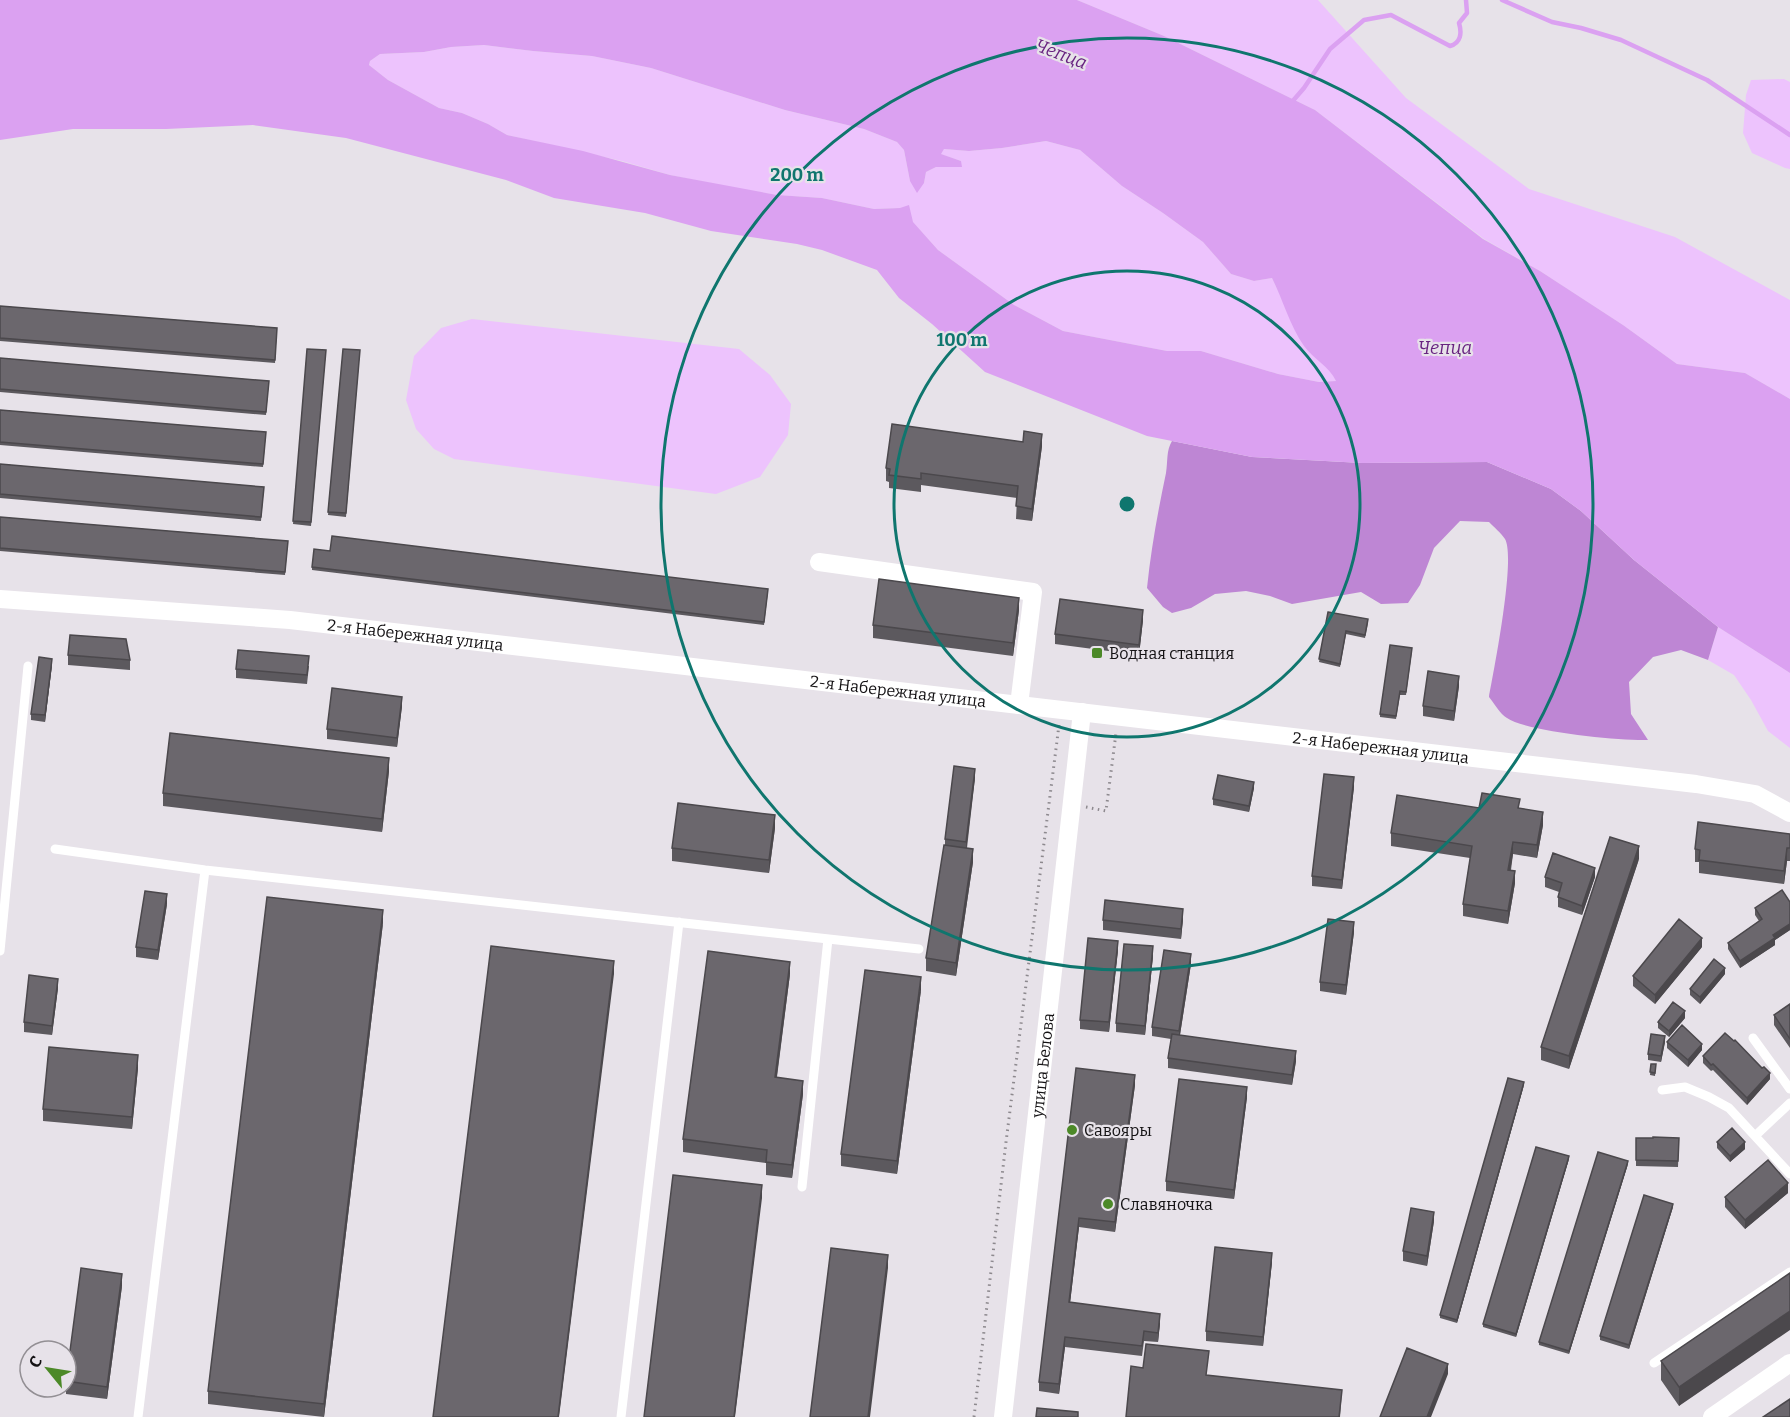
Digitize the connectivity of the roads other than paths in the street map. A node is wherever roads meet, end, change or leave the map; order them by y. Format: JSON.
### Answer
{"nodes":[{"id":1,"x":819,"y":562,"type":"dead end"},
{"id":2,"x":0,"y":599,"type":"edge"},
{"id":3,"x":28,"y":666,"type":"dead end"},
{"id":4,"x":1019,"y":705,"type":"junction"},
{"id":5,"x":1082,"y":712,"type":"junction"},
{"id":6,"x":1790,"y":813,"type":"edge"},
{"id":7,"x":55,"y":849,"type":"dead end"},
{"id":8,"x":205,"y":870,"type":"junction"},
{"id":9,"x":679,"y":922,"type":"junction"},
{"id":10,"x":828,"y":939,"type":"junction"},
{"id":11,"x":918,"y":949,"type":"dead end"},
{"id":12,"x":0,"y":951,"type":"edge"},
{"id":13,"x":1753,"y":1038,"type":"dead end"},
{"id":14,"x":1790,"y":1089,"type":"edge"},
{"id":15,"x":1662,"y":1090,"type":"dead end"},
{"id":16,"x":1790,"y":1103,"type":"edge"},
{"id":17,"x":1755,"y":1136,"type":"junction"},
{"id":18,"x":1790,"y":1174,"type":"edge"},
{"id":19,"x":802,"y":1187,"type":"dead end"},
{"id":20,"x":1790,"y":1272,"type":"edge"},
{"id":21,"x":1654,"y":1363,"type":"dead end"},
{"id":22,"x":1790,"y":1363,"type":"edge"},
{"id":23,"x":138,"y":1417,"type":"edge"},
{"id":24,"x":621,"y":1417,"type":"edge"},
{"id":25,"x":1003,"y":1417,"type":"edge"},
{"id":26,"x":1712,"y":1417,"type":"edge"}],
"edges":[{"from":1,"to":4,"type":"street"},
{"from":2,"to":4,"type":"street","name":"2-я Набережная улица"},
{"from":3,"to":12,"type":"lane"},
{"from":4,"to":5,"type":"street","name":"2-я Набережная улица"},
{"from":5,"to":6,"type":"street","name":"2-я Набережная улица"},
{"from":5,"to":25,"type":"street","name":"улица Белова"},
{"from":7,"to":8,"type":"lane"},
{"from":8,"to":9,"type":"lane"},
{"from":8,"to":23,"type":"lane"},
{"from":9,"to":10,"type":"lane"},
{"from":9,"to":24,"type":"lane"},
{"from":10,"to":11,"type":"lane"},
{"from":10,"to":19,"type":"lane"},
{"from":13,"to":14,"type":"lane"},
{"from":15,"to":17,"type":"lane"},
{"from":16,"to":17,"type":"lane"},
{"from":17,"to":18,"type":"lane"},
{"from":20,"to":21,"type":"lane"},
{"from":22,"to":26,"type":"street"}]}
